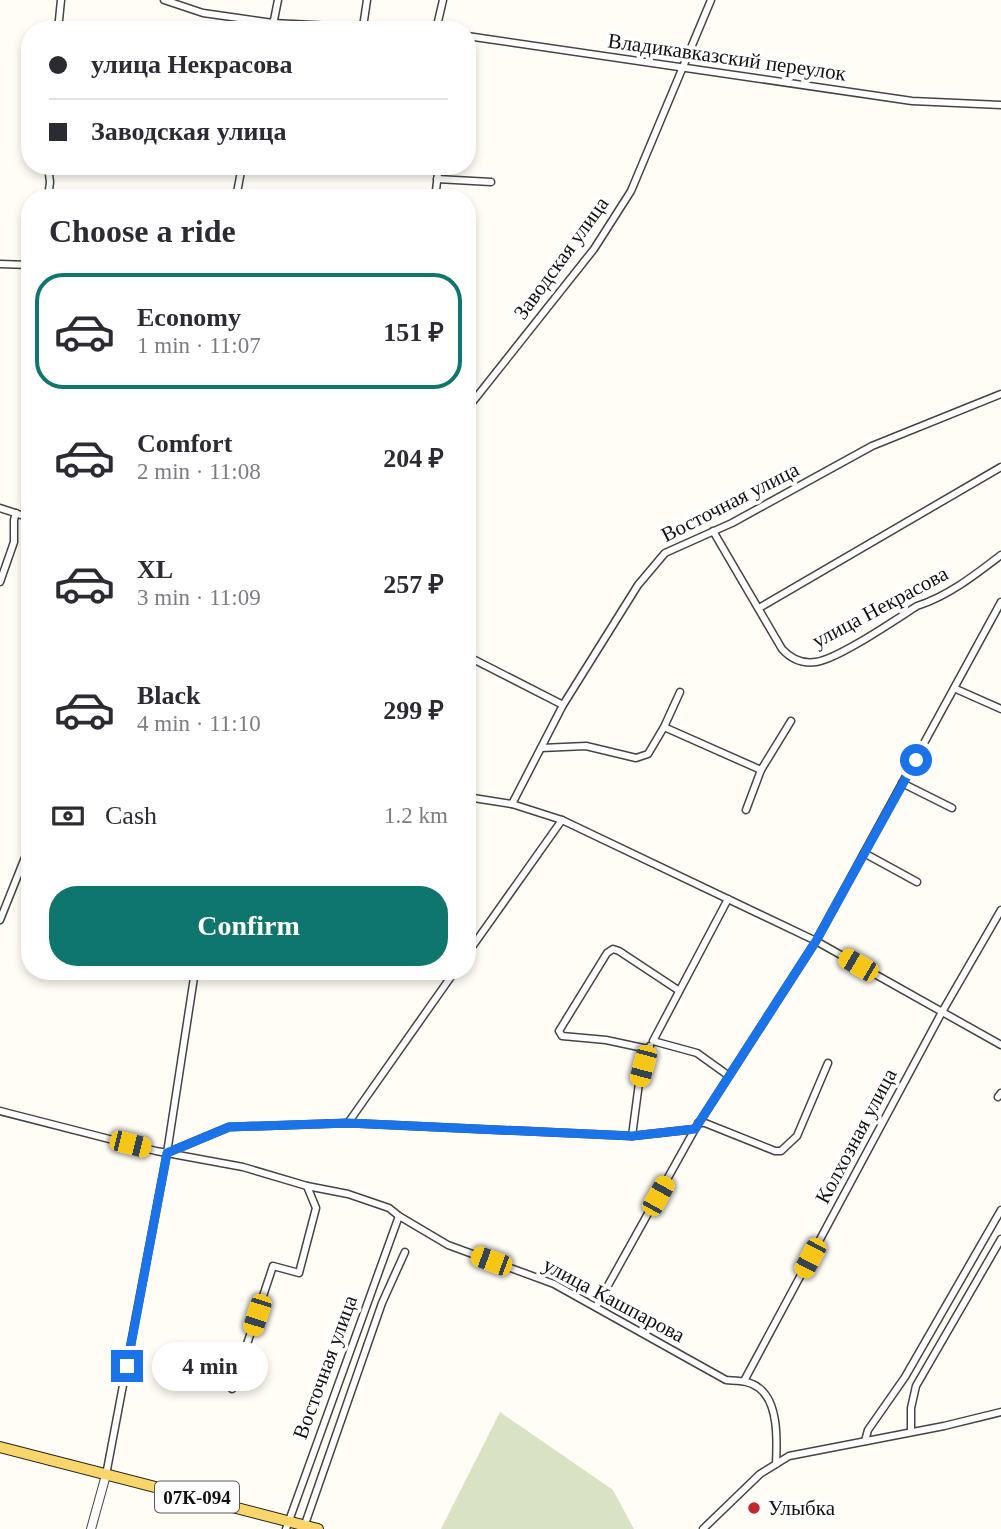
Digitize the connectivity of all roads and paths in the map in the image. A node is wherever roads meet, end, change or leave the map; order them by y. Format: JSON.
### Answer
{"nodes":[{"id":1,"x":61,"y":0,"type":"edge"},
{"id":2,"x":164,"y":0,"type":"edge"},
{"id":3,"x":278,"y":0,"type":"edge"},
{"id":4,"x":367,"y":0,"type":"edge"},
{"id":5,"x":443,"y":0,"type":"edge"},
{"id":6,"x":711,"y":0,"type":"edge"},
{"id":7,"x":59,"y":21,"type":"edge"},
{"id":8,"x":246,"y":21,"type":"edge"},
{"id":9,"x":274,"y":21,"type":"edge"},
{"id":10,"x":364,"y":21,"type":"edge"},
{"id":11,"x":438,"y":21,"type":"edge"},
{"id":12,"x":476,"y":37,"type":"edge"},
{"id":13,"x":683,"y":69,"type":"junction"},
{"id":14,"x":1001,"y":105,"type":"edge"},
{"id":15,"x":438,"y":175,"type":"edge"},
{"id":16,"x":437,"y":179,"type":"junction"},
{"id":17,"x":491,"y":182,"type":"dead end"},
{"id":18,"x":436,"y":189,"type":"edge"},
{"id":19,"x":0,"y":264,"type":"edge"},
{"id":20,"x":21,"y":265,"type":"edge"},
{"id":21,"x":476,"y":392,"type":"edge"},
{"id":22,"x":1001,"y":394,"type":"edge"},
{"id":23,"x":1001,"y":467,"type":"edge"},
{"id":24,"x":0,"y":508,"type":"edge"},
{"id":25,"x":16,"y":513,"type":"junction"},
{"id":26,"x":21,"y":515,"type":"edge"},
{"id":27,"x":713,"y":531,"type":"junction"},
{"id":28,"x":1001,"y":555,"type":"edge"},
{"id":29,"x":0,"y":582,"type":"edge"},
{"id":30,"x":1001,"y":602,"type":"edge"},
{"id":31,"x":759,"y":608,"type":"junction"},
{"id":32,"x":476,"y":661,"type":"edge"},
{"id":33,"x":956,"y":689,"type":"junction"},
{"id":34,"x":680,"y":692,"type":"dead end"},
{"id":35,"x":563,"y":705,"type":"junction"},
{"id":36,"x":1001,"y":709,"type":"edge"},
{"id":37,"x":791,"y":721,"type":"dead end"},
{"id":38,"x":664,"y":727,"type":"junction"},
{"id":39,"x":541,"y":748,"type":"junction"},
{"id":40,"x":761,"y":770,"type":"junction"},
{"id":41,"x":902,"y":783,"type":"junction"},
{"id":42,"x":476,"y":798,"type":"edge"},
{"id":43,"x":512,"y":804,"type":"junction"},
{"id":44,"x":952,"y":808,"type":"dead end"},
{"id":45,"x":746,"y":810,"type":"dead end"},
{"id":46,"x":562,"y":820,"type":"junction"},
{"id":47,"x":864,"y":853,"type":"junction"},
{"id":48,"x":21,"y":868,"type":"edge"},
{"id":49,"x":917,"y":882,"type":"dead end"},
{"id":50,"x":728,"y":899,"type":"junction"},
{"id":51,"x":1001,"y":909,"type":"edge"},
{"id":52,"x":0,"y":920,"type":"edge"},
{"id":53,"x":476,"y":941,"type":"edge"},
{"id":54,"x":816,"y":941,"type":"junction"},
{"id":55,"x":194,"y":980,"type":"edge"},
{"id":56,"x":449,"y":980,"type":"edge"},
{"id":57,"x":678,"y":990,"type":"junction"},
{"id":58,"x":942,"y":1012,"type":"junction"},
{"id":59,"x":653,"y":1041,"type":"junction"},
{"id":60,"x":1001,"y":1045,"type":"edge"},
{"id":61,"x":648,"y":1049,"type":"junction"},
{"id":62,"x":828,"y":1063,"type":"dead end"},
{"id":63,"x":729,"y":1076,"type":"junction"},
{"id":64,"x":0,"y":1111,"type":"edge"},
{"id":65,"x":348,"y":1123,"type":"junction"},
{"id":66,"x":696,"y":1126,"type":"junction"},
{"id":67,"x":632,"y":1136,"type":"junction"},
{"id":68,"x":167,"y":1153,"type":"junction"},
{"id":69,"x":307,"y":1186,"type":"junction"},
{"id":70,"x":1001,"y":1210,"type":"edge"},
{"id":71,"x":399,"y":1216,"type":"junction"},
{"id":72,"x":1001,"y":1239,"type":"edge"},
{"id":73,"x":405,"y":1252,"type":"dead end"},
{"id":74,"x":366,"y":1306,"type":"junction"},
{"id":75,"x":596,"y":1307,"type":"junction"},
{"id":76,"x":376,"y":1320,"type":"junction"},
{"id":77,"x":744,"y":1381,"type":"junction"},
{"id":78,"x":233,"y":1389,"type":"dead end"},
{"id":79,"x":1001,"y":1412,"type":"edge"},
{"id":80,"x":911,"y":1432,"type":"junction"},
{"id":81,"x":865,"y":1440,"type":"junction"},
{"id":82,"x":0,"y":1447,"type":"edge"},
{"id":83,"x":776,"y":1464,"type":"junction"},
{"id":84,"x":106,"y":1475,"type":"junction"},
{"id":85,"x":287,"y":1525,"type":"edge"},
{"id":86,"x":304,"y":1527,"type":"edge"},
{"id":87,"x":91,"y":1529,"type":"edge"},
{"id":88,"x":318,"y":1529,"type":"edge"},
{"id":89,"x":703,"y":1529,"type":"edge"}],
"edges":[{"from":1,"to":7,"type":"street"},
{"from":2,"to":8,"type":"street"},
{"from":3,"to":9,"type":"street"},
{"from":4,"to":10,"type":"street"},
{"from":5,"to":11,"type":"street"},
{"from":6,"to":13,"type":"street","name":"Заводская улица"},
{"from":12,"to":13,"type":"street","name":"Владикавказский переулок"},
{"from":13,"to":14,"type":"street","name":"Владикавказский переулок"},
{"from":13,"to":21,"type":"street","name":"Заводская улица"},
{"from":15,"to":16,"type":"street"},
{"from":16,"to":17,"type":"street"},
{"from":16,"to":18,"type":"street"},
{"from":19,"to":20,"type":"street"},
{"from":22,"to":27,"type":"street","name":"Восточная улица"},
{"from":23,"to":31,"type":"street"},
{"from":24,"to":25,"type":"street"},
{"from":25,"to":26,"type":"street"},
{"from":25,"to":29,"type":"street"},
{"from":27,"to":31,"type":"street","name":"улица Некрасова"},
{"from":27,"to":35,"type":"street","name":"Восточная улица"},
{"from":28,"to":31,"type":"street","name":"улица Некрасова"},
{"from":30,"to":33,"type":"street"},
{"from":32,"to":35,"type":"street"},
{"from":33,"to":36,"type":"street"},
{"from":33,"to":41,"type":"street"},
{"from":34,"to":38,"type":"street"},
{"from":35,"to":39,"type":"street","name":"Восточная улица"},
{"from":37,"to":40,"type":"street"},
{"from":38,"to":39,"type":"street"},
{"from":38,"to":40,"type":"street"},
{"from":39,"to":43,"type":"street","name":"Восточная улица"},
{"from":40,"to":45,"type":"street"},
{"from":41,"to":44,"type":"street"},
{"from":41,"to":47,"type":"street"},
{"from":42,"to":43,"type":"street"},
{"from":43,"to":46,"type":"street"},
{"from":46,"to":50,"type":"street"},
{"from":46,"to":53,"type":"street"},
{"from":47,"to":49,"type":"street"},
{"from":47,"to":54,"type":"street"},
{"from":48,"to":52,"type":"street"},
{"from":50,"to":54,"type":"street"},
{"from":50,"to":57,"type":"street"},
{"from":51,"to":58,"type":"street","name":"Колхозная улица"},
{"from":54,"to":58,"type":"street"},
{"from":54,"to":63,"type":"street"},
{"from":55,"to":68,"type":"street"},
{"from":56,"to":65,"type":"street"},
{"from":57,"to":59,"type":"street"},
{"from":57,"to":61,"type":"street"},
{"from":58,"to":60,"type":"street"},
{"from":58,"to":77,"type":"street","name":"Колхозная улица"},
{"from":59,"to":61,"type":"street"},
{"from":59,"to":63,"type":"street"},
{"from":61,"to":67,"type":"street"},
{"from":62,"to":66,"type":"street"},
{"from":63,"to":66,"type":"street"},
{"from":64,"to":68,"type":"street","name":"улица Кашпарова"},
{"from":65,"to":67,"type":"street"},
{"from":65,"to":68,"type":"street"},
{"from":66,"to":67,"type":"street"},
{"from":66,"to":75,"type":"street"},
{"from":68,"to":69,"type":"street","name":"улица Кашпарова"},
{"from":68,"to":84,"type":"street"},
{"from":69,"to":71,"type":"street","name":"улица Кашпарова"},
{"from":69,"to":78,"type":"street"},
{"from":70,"to":81,"type":"street"},
{"from":71,"to":74,"type":"street","name":"Восточная улица"},
{"from":71,"to":75,"type":"street","name":"улица Кашпарова"},
{"from":72,"to":80,"type":"street"},
{"from":73,"to":76,"type":"street","name":"Восточная улица"},
{"from":74,"to":76,"type":"street"},
{"from":74,"to":85,"type":"street","name":"Восточная улица"},
{"from":75,"to":77,"type":"street","name":"улица Кашпарова"},
{"from":76,"to":86,"type":"street","name":"Восточная улица"},
{"from":77,"to":83,"type":"street"},
{"from":79,"to":80,"type":"street"},
{"from":80,"to":81,"type":"street"},
{"from":81,"to":83,"type":"street"},
{"from":82,"to":84,"type":"main road"},
{"from":83,"to":89,"type":"street"},
{"from":84,"to":85,"type":"main road","number":"07К-094"},
{"from":84,"to":87,"type":"street"},
{"from":85,"to":86,"type":"main road","number":"07К-094"},
{"from":86,"to":88,"type":"main road","number":"07К-094"}]}
